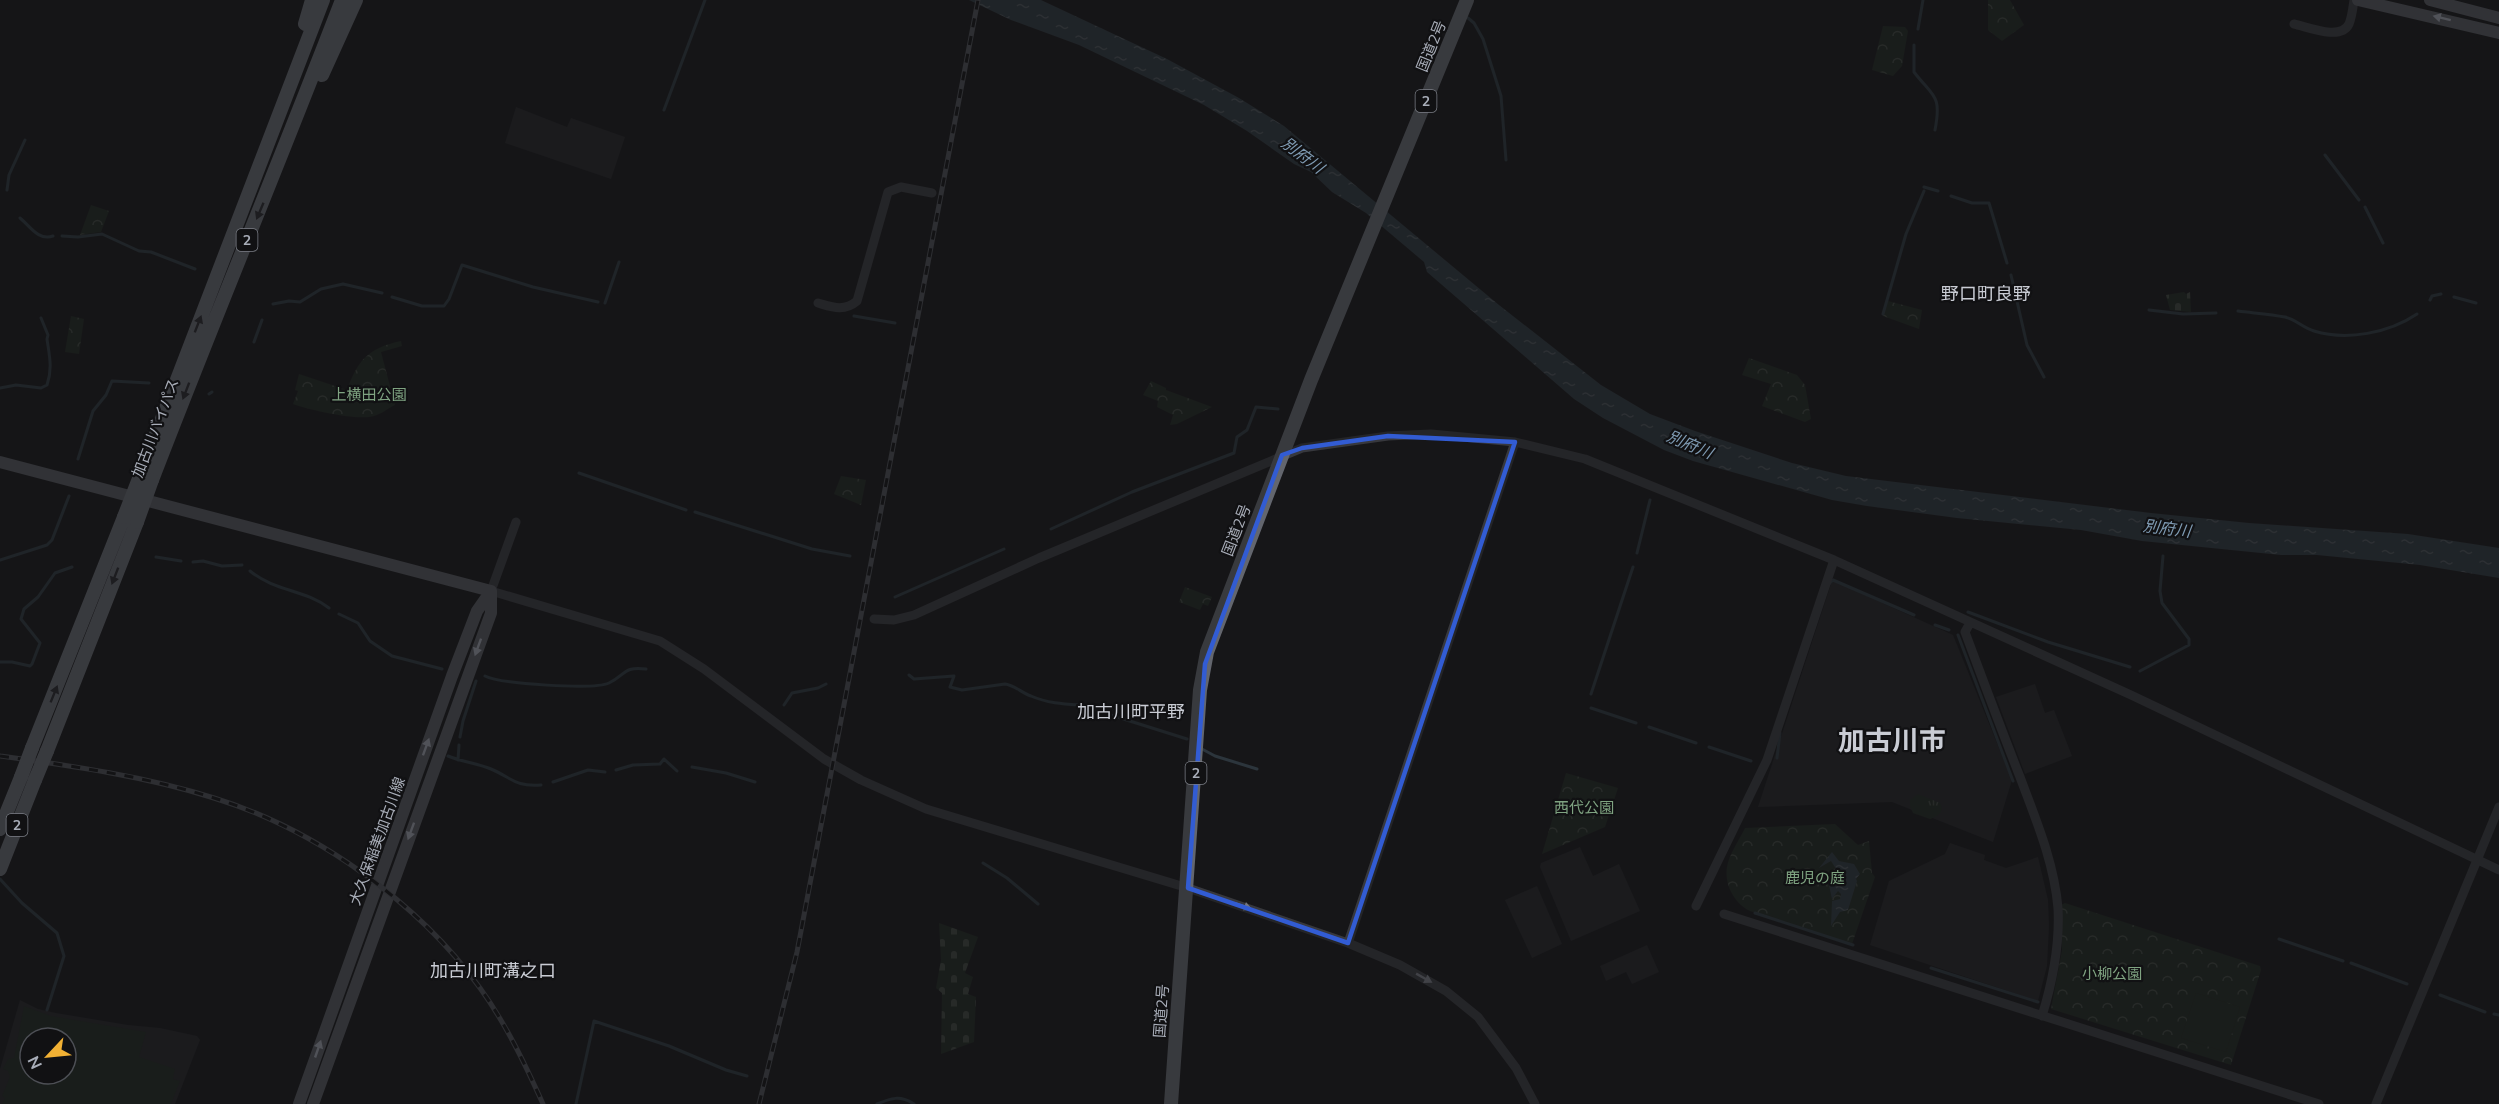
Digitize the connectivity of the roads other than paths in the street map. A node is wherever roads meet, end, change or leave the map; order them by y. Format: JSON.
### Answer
{"nodes":[{"id":1,"x":312,"y":0,"type":"edge"},
{"id":2,"x":323,"y":0,"type":"edge"},
{"id":3,"x":342,"y":0,"type":"edge"},
{"id":4,"x":356,"y":0,"type":"edge"},
{"id":5,"x":1467,"y":0,"type":"edge"},
{"id":6,"x":2356,"y":0,"type":"edge"},
{"id":7,"x":2430,"y":0,"type":"edge"},
{"id":8,"x":2499,"y":18,"type":"edge"},
{"id":9,"x":2294,"y":24,"type":"dead end"},
{"id":10,"x":2499,"y":33,"type":"edge"},
{"id":11,"x":267,"y":144,"type":"junction"},
{"id":12,"x":271,"y":184,"type":"junction"},
{"id":13,"x":932,"y":193,"type":"dead end"},
{"id":14,"x":818,"y":303,"type":"dead end"},
{"id":15,"x":1515,"y":442,"type":"junction"},
{"id":16,"x":1282,"y":455,"type":"junction"},
{"id":17,"x":0,"y":462,"type":"edge"},
{"id":18,"x":146,"y":478,"type":"junction"},
{"id":19,"x":130,"y":520,"type":"junction"},
{"id":20,"x":516,"y":522,"type":"dead end"},
{"id":21,"x":1834,"y":560,"type":"junction"},
{"id":22,"x":491,"y":591,"type":"junction"},
{"id":23,"x":874,"y":620,"type":"dead end"},
{"id":24,"x":1970,"y":622,"type":"junction"},
{"id":25,"x":2499,"y":807,"type":"edge"},
{"id":26,"x":0,"y":829,"type":"edge"},
{"id":27,"x":2477,"y":860,"type":"junction"},
{"id":28,"x":0,"y":869,"type":"edge"},
{"id":29,"x":2499,"y":870,"type":"edge"},
{"id":30,"x":1188,"y":888,"type":"junction"},
{"id":31,"x":1696,"y":906,"type":"dead end"},
{"id":32,"x":1724,"y":914,"type":"dead end"},
{"id":33,"x":1348,"y":943,"type":"junction"},
{"id":34,"x":2042,"y":1016,"type":"junction"},
{"id":35,"x":299,"y":1104,"type":"edge"},
{"id":36,"x":313,"y":1104,"type":"edge"},
{"id":37,"x":1171,"y":1104,"type":"edge"},
{"id":38,"x":1535,"y":1104,"type":"edge"},
{"id":39,"x":2319,"y":1104,"type":"edge"},
{"id":40,"x":2376,"y":1104,"type":"edge"}],
"edges":[{"from":1,"to":11,"type":"highway"},
{"from":2,"to":11,"type":"highway","name":"加古川バイパス","number":"2"},
{"from":3,"to":12,"type":"highway","name":"加古川バイパス","number":"2"},
{"from":4,"to":12,"type":"highway"},
{"from":5,"to":16,"type":"highway","name":"国道2号","number":"2"},
{"from":6,"to":9,"type":"street"},
{"from":10,"to":6,"type":"main road","one_way":true},
{"from":7,"to":8,"type":"main road"},
{"from":18,"to":11,"type":"highway","name":"加古川バイパス","number":"2","one_way":true},
{"from":12,"to":18,"type":"highway","name":"加古川バイパス","number":"2","one_way":true},
{"from":13,"to":14,"type":"street"},
{"from":15,"to":16,"type":"street"},
{"from":15,"to":21,"type":"street"},
{"from":15,"to":33,"type":"street"},
{"from":16,"to":23,"type":"street"},
{"from":16,"to":30,"type":"highway","name":"国道2号","number":"2"},
{"from":17,"to":22,"type":"main road"},
{"from":18,"to":19,"type":"highway","name":"加古川バイパス","number":"2","bridge":true},
{"from":26,"to":19,"type":"highway","name":"加古川バイパス","number":"2","one_way":true,"bridge":true},
{"from":19,"to":28,"type":"highway","name":"加古川バイパス","number":"2","one_way":true,"bridge":true},
{"from":20,"to":22,"type":"street"},
{"from":21,"to":24,"type":"street"},
{"from":21,"to":31,"type":"street"},
{"from":22,"to":30,"type":"street"},
{"from":35,"to":22,"type":"main road","name":"大久保稲美加古川線","one_way":true},
{"from":22,"to":36,"type":"main road","name":"大久保稲美加古川線","one_way":true},
{"from":24,"to":27,"type":"street"},
{"from":24,"to":34,"type":"street"},
{"from":25,"to":27,"type":"street"},
{"from":27,"to":29,"type":"street"},
{"from":27,"to":40,"type":"street"},
{"from":30,"to":33,"type":"street","one_way":true},
{"from":30,"to":37,"type":"highway","name":"国道2号","number":"2"},
{"from":32,"to":34,"type":"street"},
{"from":33,"to":38,"type":"street","one_way":true},
{"from":34,"to":39,"type":"street"}]}
